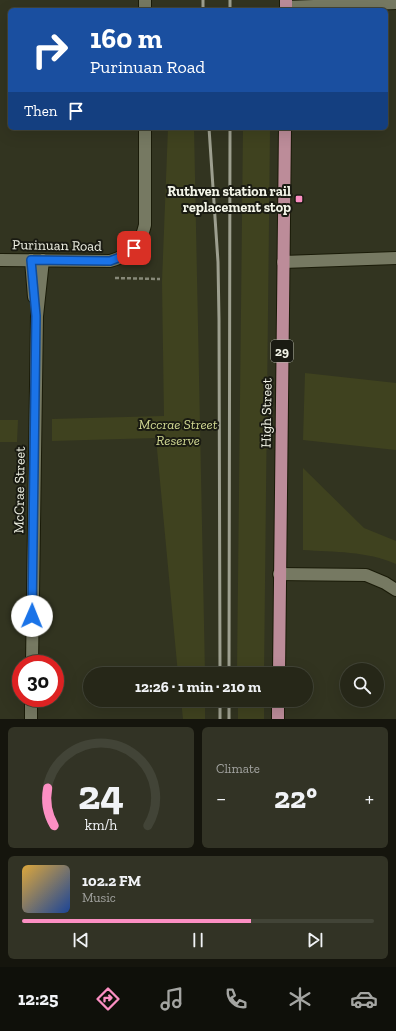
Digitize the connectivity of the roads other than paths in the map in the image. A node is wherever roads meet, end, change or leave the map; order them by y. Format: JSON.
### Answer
{"nodes":[{"id":1,"x":396,"y":3,"type":"edge"},
{"id":2,"x":286,"y":6,"type":"edge"},
{"id":3,"x":145,"y":130,"type":"edge"},
{"id":4,"x":285,"y":130,"type":"edge"},
{"id":5,"x":396,"y":258,"type":"edge"},
{"id":6,"x":0,"y":260,"type":"edge"},
{"id":7,"x":37,"y":260,"type":"junction"},
{"id":8,"x":283,"y":262,"type":"junction"},
{"id":9,"x":279,"y":574,"type":"junction"},
{"id":10,"x":396,"y":590,"type":"edge"},
{"id":11,"x":32,"y":655,"type":"edge"},
{"id":12,"x":278,"y":667,"type":"edge"},
{"id":13,"x":31,"y":707,"type":"edge"},
{"id":14,"x":278,"y":707,"type":"edge"},
{"id":15,"x":31,"y":719,"type":"edge"},
{"id":16,"x":278,"y":719,"type":"edge"}],
"edges":[{"from":1,"to":2,"type":"street"},
{"from":3,"to":7,"type":"street","name":"Purinuan Road"},
{"from":4,"to":8,"type":"main road","name":"High Street","number":"29"},
{"from":5,"to":8,"type":"street"},
{"from":6,"to":7,"type":"street","name":"Purinuan Road"},
{"from":7,"to":11,"type":"street","name":"McCrae Street"},
{"from":8,"to":9,"type":"main road","name":"High Street","number":"29"},
{"from":9,"to":10,"type":"street"},
{"from":9,"to":12,"type":"main road","name":"High Street","number":"29"},
{"from":13,"to":15,"type":"street"},
{"from":14,"to":16,"type":"main road"}]}
